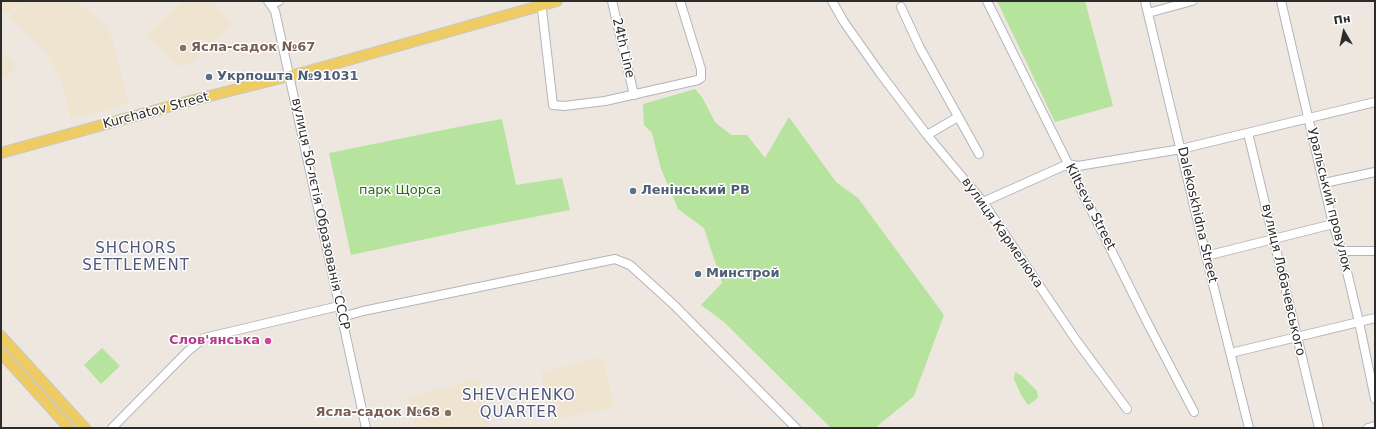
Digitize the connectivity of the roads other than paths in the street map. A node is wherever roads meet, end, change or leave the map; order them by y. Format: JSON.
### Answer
{"nodes":[{"id":1,"x":279,"y":1,"type":"edge"},
{"id":2,"x":557,"y":1,"type":"edge"},
{"id":3,"x":612,"y":1,"type":"edge"},
{"id":4,"x":680,"y":1,"type":"edge"},
{"id":5,"x":832,"y":1,"type":"edge"},
{"id":6,"x":987,"y":1,"type":"edge"},
{"id":7,"x":1145,"y":1,"type":"edge"},
{"id":8,"x":1192,"y":1,"type":"edge"},
{"id":9,"x":1281,"y":1,"type":"edge"},
{"id":10,"x":270,"y":3,"type":"edge"},
{"id":11,"x":542,"y":3,"type":"edge"},
{"id":12,"x":902,"y":7,"type":"dead end"},
{"id":13,"x":1148,"y":13,"type":"junction"},
{"id":14,"x":289,"y":75,"type":"junction"},
{"id":15,"x":634,"y":95,"type":"junction"},
{"id":16,"x":1375,"y":102,"type":"edge"},
{"id":17,"x":958,"y":117,"type":"junction"},
{"id":18,"x":1309,"y":118,"type":"junction"},
{"id":19,"x":1248,"y":132,"type":"junction"},
{"id":20,"x":927,"y":135,"type":"junction"},
{"id":21,"x":1181,"y":149,"type":"junction"},
{"id":22,"x":1,"y":153,"type":"edge"},
{"id":23,"x":979,"y":154,"type":"dead end"},
{"id":24,"x":1068,"y":164,"type":"junction"},
{"id":25,"x":1375,"y":172,"type":"edge"},
{"id":26,"x":1324,"y":183,"type":"junction"},
{"id":27,"x":983,"y":202,"type":"junction"},
{"id":28,"x":1333,"y":224,"type":"junction"},
{"id":29,"x":1274,"y":239,"type":"junction"},
{"id":30,"x":1342,"y":251,"type":"junction"},
{"id":31,"x":1375,"y":251,"type":"edge"},
{"id":32,"x":1206,"y":256,"type":"junction"},
{"id":33,"x":340,"y":306,"type":"junction"},
{"id":34,"x":342,"y":317,"type":"junction"},
{"id":35,"x":1375,"y":318,"type":"edge"},
{"id":36,"x":1359,"y":322,"type":"junction"},
{"id":37,"x":1,"y":336,"type":"edge"},
{"id":38,"x":1296,"y":336,"type":"junction"},
{"id":39,"x":1,"y":353,"type":"edge"},
{"id":40,"x":1231,"y":353,"type":"junction"},
{"id":41,"x":1375,"y":399,"type":"edge"},
{"id":42,"x":1127,"y":409,"type":"dead end"},
{"id":43,"x":1194,"y":412,"type":"dead end"},
{"id":44,"x":1375,"y":426,"type":"edge"},
{"id":45,"x":69,"y":428,"type":"edge"},
{"id":46,"x":84,"y":428,"type":"edge"},
{"id":47,"x":112,"y":428,"type":"edge"},
{"id":48,"x":366,"y":428,"type":"edge"},
{"id":49,"x":796,"y":428,"type":"edge"},
{"id":50,"x":1249,"y":428,"type":"edge"},
{"id":51,"x":1319,"y":428,"type":"edge"},
{"id":52,"x":1368,"y":428,"type":"edge"}],
"edges":[{"from":1,"to":10,"type":"street"},
{"from":2,"to":11,"type":"main road","name":"Kurchatov Street"},
{"from":3,"to":15,"type":"street","name":"24th Line"},
{"from":4,"to":15,"type":"street"},
{"from":5,"to":20,"type":"street","name":"вулиця Кармелюка"},
{"from":6,"to":24,"type":"street","name":"Kiltseva Street"},
{"from":7,"to":13,"type":"street","name":"Dalekoskhidna Street"},
{"from":8,"to":13,"type":"street"},
{"from":9,"to":18,"type":"street","name":"Уральський провулок"},
{"from":10,"to":14,"type":"street","name":"вулиця 50-лєтія Образованія СССР"},
{"from":11,"to":14,"type":"main road","name":"Kurchatov Street"},
{"from":11,"to":15,"type":"street"},
{"from":12,"to":17,"type":"street"},
{"from":13,"to":21,"type":"street","name":"Dalekoskhidna Street"},
{"from":14,"to":22,"type":"main road","name":"Kurchatov Street"},
{"from":14,"to":33,"type":"street","name":"вулиця 50-лєтія Образованія СССР"},
{"from":16,"to":18,"type":"street"},
{"from":17,"to":20,"type":"street"},
{"from":17,"to":23,"type":"street"},
{"from":18,"to":19,"type":"street"},
{"from":18,"to":26,"type":"street","name":"Уральський провулок"},
{"from":19,"to":21,"type":"street"},
{"from":19,"to":29,"type":"street","name":"вулиця Лобачевського"},
{"from":20,"to":27,"type":"street","name":"вулиця Кармелюка"},
{"from":21,"to":24,"type":"street"},
{"from":21,"to":32,"type":"street","name":"Dalekoskhidna Street"},
{"from":24,"to":27,"type":"street"},
{"from":24,"to":43,"type":"street","name":"Kiltseva Street"},
{"from":25,"to":26,"type":"street"},
{"from":26,"to":28,"type":"street","name":"Уральський провулок"},
{"from":27,"to":42,"type":"street","name":"вулиця Кармелюка"},
{"from":28,"to":29,"type":"street"},
{"from":28,"to":30,"type":"street","name":"Уральський провулок"},
{"from":29,"to":32,"type":"street"},
{"from":29,"to":38,"type":"street","name":"вулиця Лобачевського"},
{"from":30,"to":31,"type":"street"},
{"from":30,"to":36,"type":"street","name":"Уральський провулок"},
{"from":32,"to":40,"type":"street","name":"Dalekoskhidna Street"},
{"from":33,"to":34,"type":"street","name":"вулиця 50-лєтія Образованія СССР"},
{"from":33,"to":47,"type":"street"},
{"from":34,"to":48,"type":"street","name":"вулиця 50-лєтія Образованія СССР"},
{"from":34,"to":49,"type":"street"},
{"from":35,"to":36,"type":"street"},
{"from":36,"to":38,"type":"street"},
{"from":36,"to":41,"type":"street","name":"Уральський провулок"},
{"from":37,"to":46,"type":"main road"},
{"from":38,"to":40,"type":"street"},
{"from":38,"to":51,"type":"street","name":"вулиця Лобачевського"},
{"from":39,"to":45,"type":"main road"},
{"from":40,"to":50,"type":"street","name":"Dalekoskhidna Street"},
{"from":44,"to":52,"type":"street"}]}
